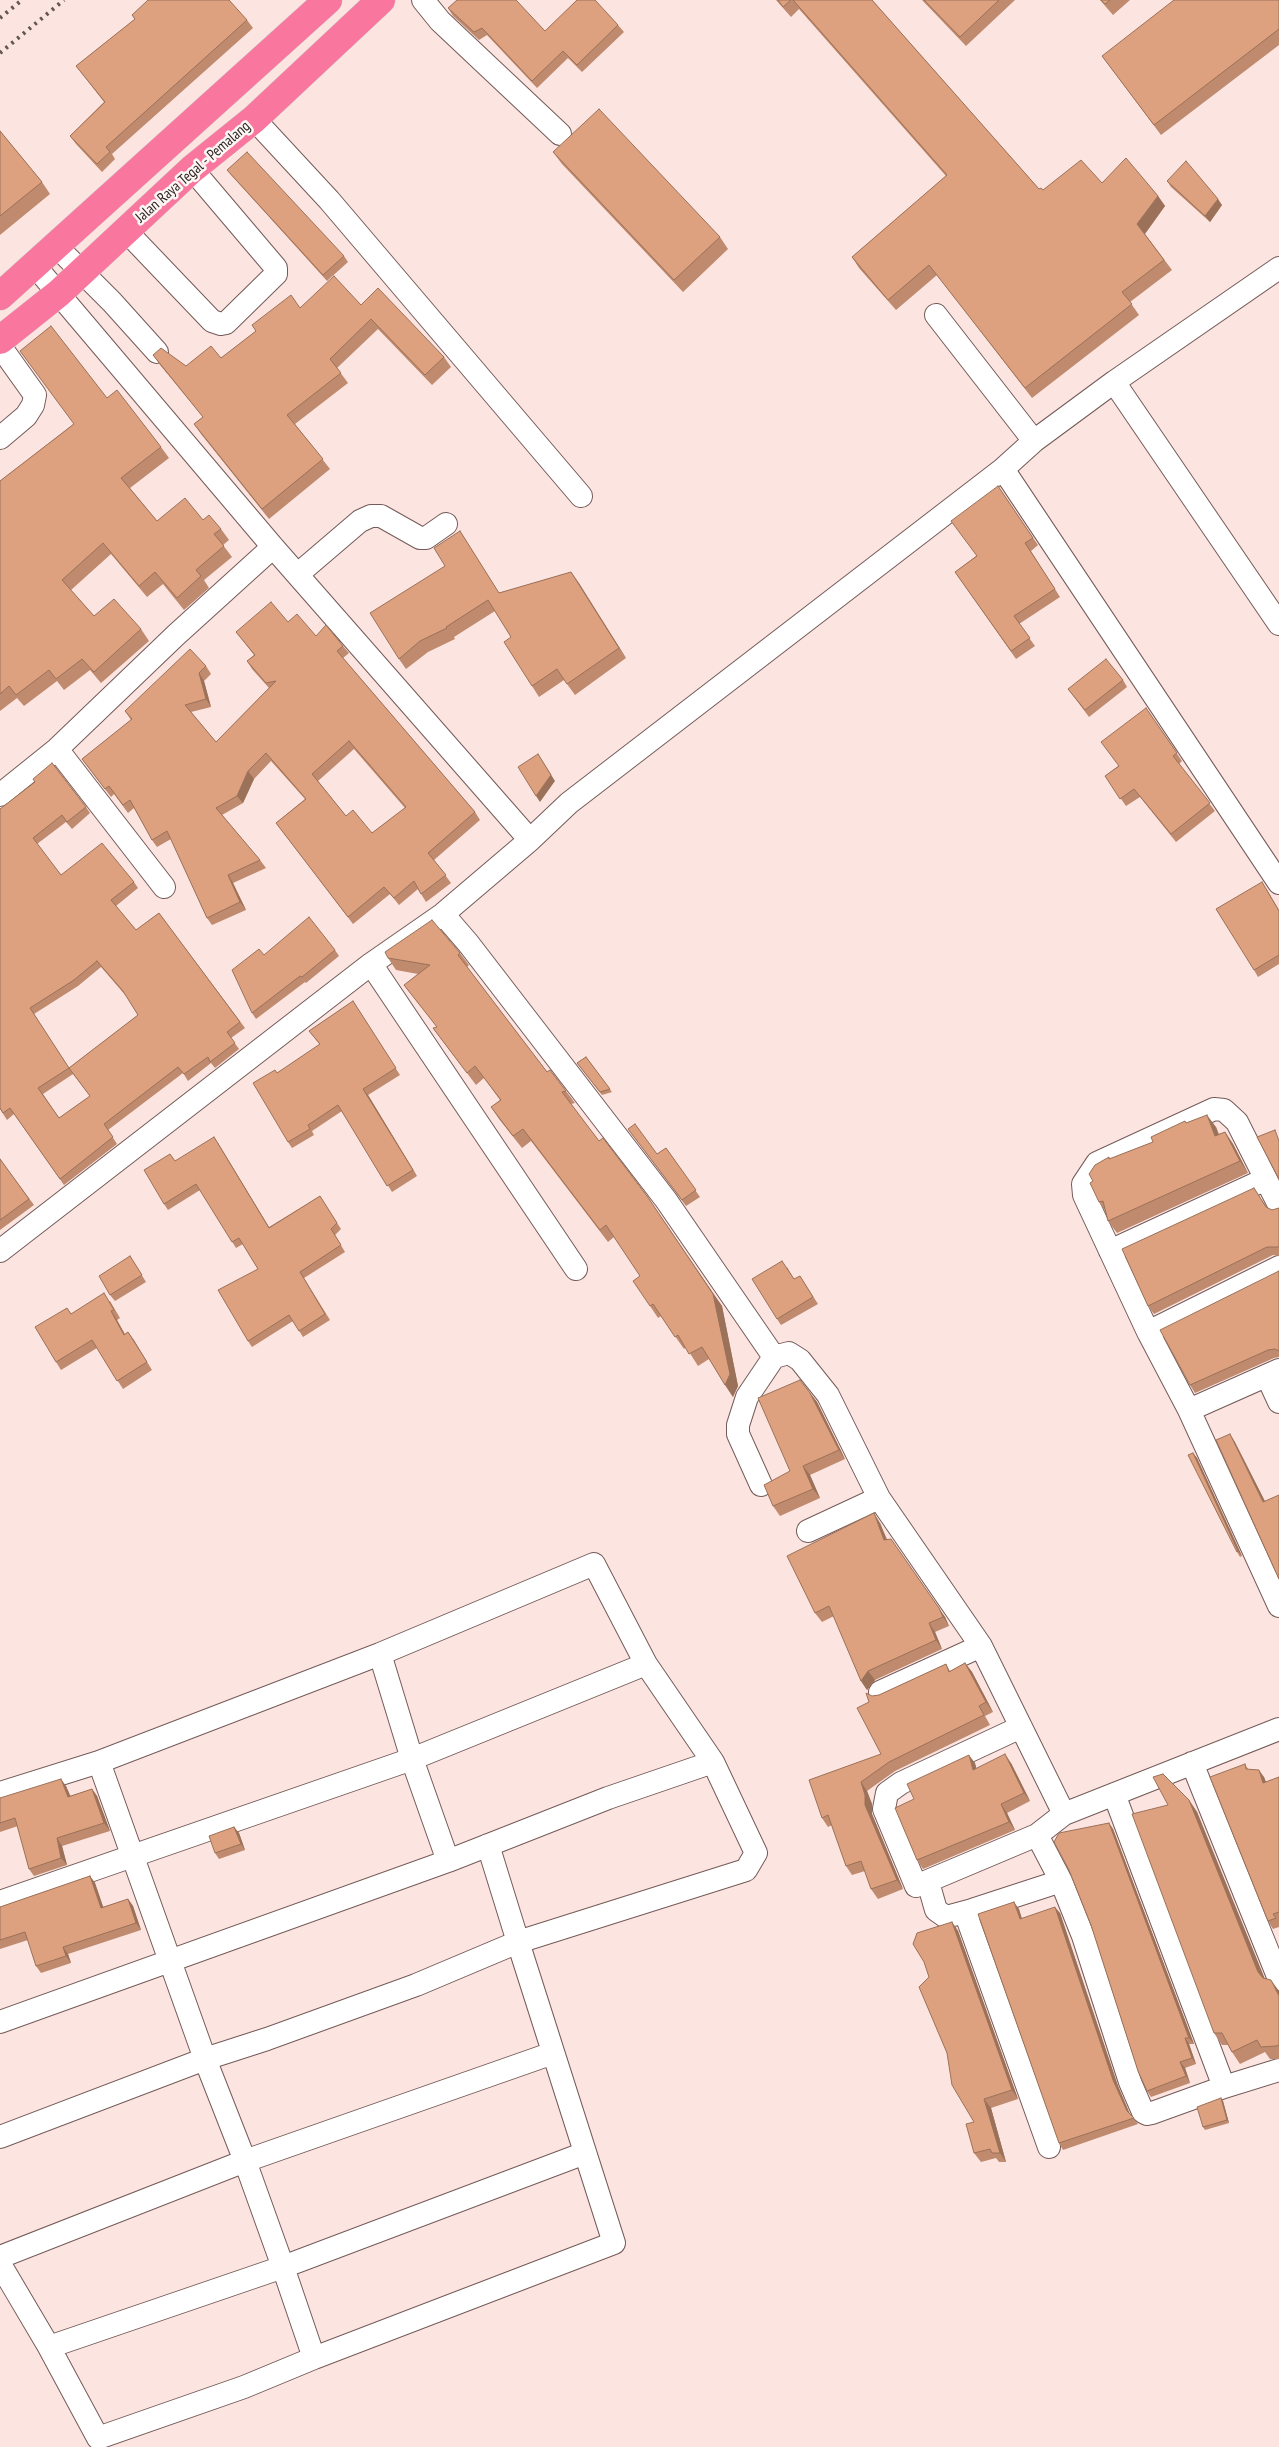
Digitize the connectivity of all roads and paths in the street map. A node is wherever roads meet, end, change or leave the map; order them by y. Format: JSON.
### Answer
{"nodes":[{"id":1,"x":328,"y":0,"type":"edge"},
{"id":2,"x":381,"y":0,"type":"edge"},
{"id":3,"x":423,"y":0,"type":"edge"},
{"id":4,"x":254,"y":119,"type":"junction"},
{"id":5,"x":560,"y":134,"type":"dead end"},
{"id":6,"x":192,"y":169,"type":"junction"},
{"id":7,"x":126,"y":230,"type":"junction"},
{"id":8,"x":57,"y":247,"type":"junction"},
{"id":9,"x":35,"y":266,"type":"junction"},
{"id":10,"x":1279,"y":268,"type":"edge"},
{"id":11,"x":82,"y":272,"type":"junction"},
{"id":12,"x":59,"y":293,"type":"junction"},
{"id":13,"x":0,"y":296,"type":"edge"},
{"id":14,"x":936,"y":315,"type":"dead end"},
{"id":15,"x":0,"y":340,"type":"edge"},
{"id":16,"x":0,"y":346,"type":"edge"},
{"id":17,"x":157,"y":352,"type":"edge"},
{"id":18,"x":1114,"y":382,"type":"junction"},
{"id":19,"x":0,"y":438,"type":"edge"},
{"id":20,"x":1034,"y":441,"type":"junction"},
{"id":21,"x":1002,"y":469,"type":"junction"},
{"id":22,"x":581,"y":496,"type":"dead end"},
{"id":23,"x":446,"y":524,"type":"dead end"},
{"id":24,"x":273,"y":547,"type":"junction"},
{"id":25,"x":298,"y":574,"type":"junction"},
{"id":26,"x":1279,"y":624,"type":"edge"},
{"id":27,"x":57,"y":749,"type":"junction"},
{"id":28,"x":0,"y":795,"type":"edge"},
{"id":29,"x":530,"y":840,"type":"junction"},
{"id":30,"x":1279,"y":883,"type":"edge"},
{"id":31,"x":164,"y":887,"type":"dead end"},
{"id":32,"x":443,"y":914,"type":"junction"},
{"id":33,"x":371,"y":964,"type":"junction"},
{"id":34,"x":1266,"y":1179,"type":"junction"},
{"id":35,"x":1279,"y":1205,"type":"edge"},
{"id":36,"x":0,"y":1251,"type":"edge"},
{"id":37,"x":1110,"y":1251,"type":"junction"},
{"id":38,"x":1279,"y":1267,"type":"edge"},
{"id":39,"x":576,"y":1269,"type":"dead end"},
{"id":40,"x":1148,"y":1332,"type":"junction"},
{"id":41,"x":774,"y":1357,"type":"junction"},
{"id":42,"x":1273,"y":1373,"type":"edge"},
{"id":43,"x":1279,"y":1402,"type":"edge"},
{"id":44,"x":1189,"y":1410,"type":"junction"},
{"id":45,"x":761,"y":1484,"type":"dead end"},
{"id":46,"x":879,"y":1498,"type":"junction"},
{"id":47,"x":808,"y":1531,"type":"dead end"},
{"id":48,"x":1279,"y":1606,"type":"edge"},
{"id":49,"x":981,"y":1646,"type":"junction"},
{"id":50,"x":380,"y":1654,"type":"junction"},
{"id":51,"x":646,"y":1664,"type":"junction"},
{"id":52,"x":880,"y":1692,"type":"edge"},
{"id":53,"x":1021,"y":1727,"type":"junction"},
{"id":54,"x":1279,"y":1729,"type":"edge"},
{"id":55,"x":412,"y":1759,"type":"junction"},
{"id":56,"x":99,"y":1762,"type":"junction"},
{"id":57,"x":714,"y":1762,"type":"junction"},
{"id":58,"x":1192,"y":1763,"type":"junction"},
{"id":59,"x":0,"y":1793,"type":"edge"},
{"id":60,"x":1114,"y":1794,"type":"junction"},
{"id":61,"x":1064,"y":1814,"type":"junction"},
{"id":62,"x":1037,"y":1835,"type":"junction"},
{"id":63,"x":488,"y":1845,"type":"junction"},
{"id":64,"x":134,"y":1855,"type":"junction"},
{"id":65,"x":448,"y":1861,"type":"junction"},
{"id":66,"x":1061,"y":1880,"type":"junction"},
{"id":67,"x":928,"y":1882,"type":"junction"},
{"id":68,"x":0,"y":1902,"type":"edge"},
{"id":69,"x":965,"y":1912,"type":"junction"},
{"id":70,"x":518,"y":1942,"type":"junction"},
{"id":71,"x":170,"y":1963,"type":"junction"},
{"id":72,"x":1279,"y":1979,"type":"edge"},
{"id":73,"x":0,"y":2022,"type":"edge"},
{"id":74,"x":553,"y":2053,"type":"junction"},
{"id":75,"x":205,"y":2059,"type":"junction"},
{"id":76,"x":1279,"y":2070,"type":"edge"},
{"id":77,"x":1224,"y":2087,"type":"junction"},
{"id":78,"x":0,"y":2137,"type":"edge"},
{"id":79,"x":1049,"y":2147,"type":"dead end"},
{"id":80,"x":585,"y":2153,"type":"junction"},
{"id":81,"x":245,"y":2161,"type":"junction"},
{"id":82,"x":0,"y":2257,"type":"edge"},
{"id":83,"x":0,"y":2264,"type":"edge"},
{"id":84,"x":283,"y":2267,"type":"junction"},
{"id":85,"x":48,"y":2347,"type":"junction"},
{"id":86,"x":314,"y":2358,"type":"junction"}],
"edges":[{"from":1,"to":8,"type":"highway"},
{"from":2,"to":4,"type":"highway","name":"Jalan Raya Tegal - Pemalang"},
{"from":3,"to":5,"type":"street"},
{"from":4,"to":6,"type":"highway","name":"Jalan Raya Tegal - Pemalang"},
{"from":4,"to":22,"type":"street"},
{"from":6,"to":7,"type":"highway","name":"Jalan Raya Tegal - Pemalang"},
{"from":6,"to":7,"type":"street"},
{"from":7,"to":11,"type":"highway","name":"Jalan Raya Tegal - Pemalang"},
{"from":8,"to":9,"type":"highway"},
{"from":8,"to":11,"type":"street"},
{"from":9,"to":12,"type":"street"},
{"from":9,"to":13,"type":"highway"},
{"from":10,"to":18,"type":"street"},
{"from":11,"to":12,"type":"highway","name":"Jalan Raya Tegal - Pemalang"},
{"from":11,"to":17,"type":"street"},
{"from":12,"to":15,"type":"highway","name":"Jalan Raya Tegal - Pemalang"},
{"from":12,"to":24,"type":"street"},
{"from":14,"to":20,"type":"street"},
{"from":16,"to":19,"type":"street"},
{"from":18,"to":20,"type":"street"},
{"from":18,"to":26,"type":"street"},
{"from":20,"to":21,"type":"street"},
{"from":21,"to":29,"type":"street"},
{"from":21,"to":30,"type":"street"},
{"from":23,"to":25,"type":"street"},
{"from":24,"to":25,"type":"street"},
{"from":24,"to":27,"type":"street"},
{"from":25,"to":29,"type":"street"},
{"from":27,"to":28,"type":"street"},
{"from":27,"to":31,"type":"street"},
{"from":29,"to":32,"type":"street"},
{"from":32,"to":33,"type":"street"},
{"from":32,"to":41,"type":"street"},
{"from":33,"to":36,"type":"street"},
{"from":33,"to":39,"type":"street"},
{"from":34,"to":35,"type":"street"},
{"from":34,"to":37,"type":"street"},
{"from":34,"to":37,"type":"street"},
{"from":37,"to":40,"type":"street"},
{"from":38,"to":40,"type":"street"},
{"from":40,"to":44,"type":"street"},
{"from":41,"to":45,"type":"street"},
{"from":41,"to":46,"type":"street"},
{"from":42,"to":43,"type":"street"},
{"from":42,"to":44,"type":"street"},
{"from":44,"to":48,"type":"street"},
{"from":46,"to":47,"type":"street"},
{"from":46,"to":49,"type":"street"},
{"from":49,"to":52,"type":"street"},
{"from":49,"to":53,"type":"street"},
{"from":50,"to":51,"type":"street"},
{"from":50,"to":55,"type":"street"},
{"from":50,"to":56,"type":"street"},
{"from":51,"to":55,"type":"street"},
{"from":51,"to":57,"type":"street"},
{"from":53,"to":61,"type":"street"},
{"from":53,"to":67,"type":"street"},
{"from":54,"to":58,"type":"street"},
{"from":55,"to":64,"type":"street"},
{"from":55,"to":65,"type":"street"},
{"from":56,"to":59,"type":"street"},
{"from":56,"to":64,"type":"street"},
{"from":57,"to":63,"type":"street"},
{"from":57,"to":70,"type":"street"},
{"from":58,"to":60,"type":"street"},
{"from":58,"to":72,"type":"street"},
{"from":60,"to":61,"type":"street"},
{"from":60,"to":77,"type":"street"},
{"from":61,"to":62,"type":"street"},
{"from":62,"to":66,"type":"street"},
{"from":62,"to":67,"type":"street"},
{"from":63,"to":65,"type":"street"},
{"from":63,"to":70,"type":"street"},
{"from":64,"to":68,"type":"street"},
{"from":64,"to":71,"type":"street"},
{"from":65,"to":71,"type":"street"},
{"from":66,"to":69,"type":"street"},
{"from":66,"to":77,"type":"street"},
{"from":67,"to":69,"type":"street"},
{"from":69,"to":79,"type":"street"},
{"from":70,"to":74,"type":"street"},
{"from":70,"to":75,"type":"street"},
{"from":71,"to":73,"type":"street"},
{"from":71,"to":75,"type":"street"},
{"from":74,"to":80,"type":"street"},
{"from":74,"to":81,"type":"street"},
{"from":75,"to":78,"type":"street"},
{"from":75,"to":81,"type":"street"},
{"from":76,"to":77,"type":"street"},
{"from":80,"to":84,"type":"street"},
{"from":80,"to":86,"type":"street"},
{"from":81,"to":82,"type":"street"},
{"from":81,"to":84,"type":"street"},
{"from":83,"to":85,"type":"street"},
{"from":84,"to":85,"type":"street"},
{"from":84,"to":86,"type":"street"},
{"from":85,"to":86,"type":"street"}]}
